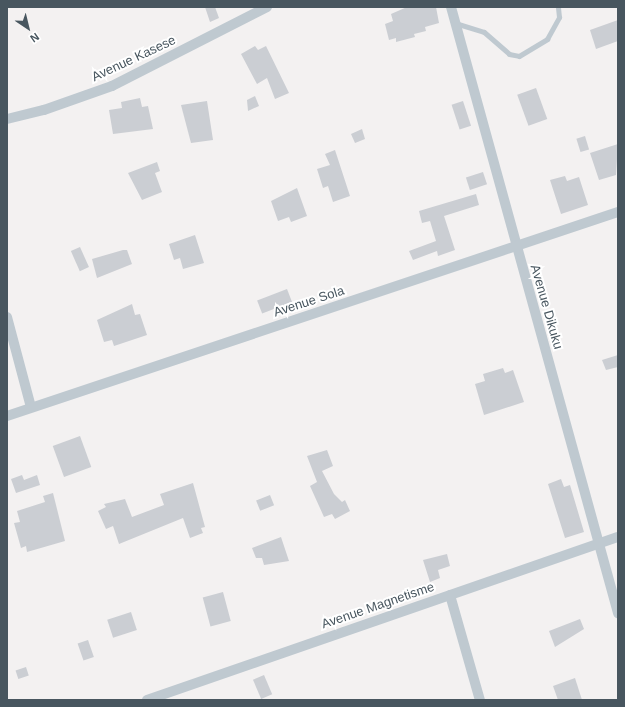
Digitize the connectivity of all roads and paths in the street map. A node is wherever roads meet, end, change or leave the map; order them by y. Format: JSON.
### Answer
{"nodes":[{"id":1,"x":267,"y":7,"type":"edge"},
{"id":2,"x":451,"y":7,"type":"edge"},
{"id":3,"x":558,"y":7,"type":"edge"},
{"id":4,"x":455,"y":23,"type":"junction"},
{"id":5,"x":7,"y":119,"type":"edge"},
{"id":6,"x":618,"y":212,"type":"edge"},
{"id":7,"x":516,"y":247,"type":"junction"},
{"id":8,"x":7,"y":317,"type":"edge"},
{"id":9,"x":31,"y":407,"type":"junction"},
{"id":10,"x":7,"y":416,"type":"edge"},
{"id":11,"x":618,"y":537,"type":"edge"},
{"id":12,"x":599,"y":543,"type":"junction"},
{"id":13,"x":450,"y":595,"type":"junction"},
{"id":14,"x":618,"y":613,"type":"edge"},
{"id":15,"x":147,"y":700,"type":"edge"},
{"id":16,"x":480,"y":700,"type":"edge"}],
"edges":[{"from":1,"to":5,"type":"street","name":"Avenue Kasese"},
{"from":2,"to":4,"type":"street","name":"Avenue Dikuku"},
{"from":3,"to":4,"type":"lane"},
{"from":4,"to":7,"type":"street","name":"Avenue Dikuku"},
{"from":6,"to":7,"type":"street","name":"Avenue Sola"},
{"from":7,"to":9,"type":"street","name":"Avenue Sola"},
{"from":7,"to":12,"type":"street","name":"Avenue Dikuku"},
{"from":8,"to":9,"type":"street"},
{"from":9,"to":10,"type":"street","name":"Avenue Sola"},
{"from":11,"to":12,"type":"street","name":"Avenue Magnetisme"},
{"from":12,"to":13,"type":"street","name":"Avenue Magnetisme"},
{"from":12,"to":14,"type":"street","name":"Avenue Dikuku"},
{"from":13,"to":15,"type":"street","name":"Avenue Magnetisme"},
{"from":13,"to":16,"type":"street"}]}
